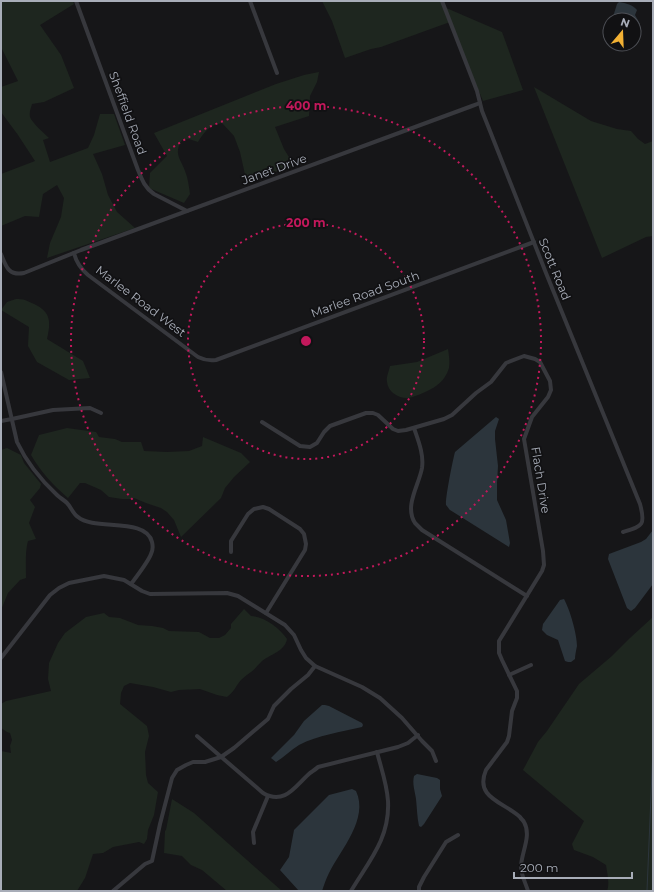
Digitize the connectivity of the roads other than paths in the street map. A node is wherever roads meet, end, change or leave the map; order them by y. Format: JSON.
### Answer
{"nodes":[{"id":1,"x":76,"y":1,"type":"edge"},
{"id":2,"x":250,"y":1,"type":"edge"},
{"id":3,"x":442,"y":1,"type":"edge"},
{"id":4,"x":277,"y":73,"type":"dead end"},
{"id":5,"x":480,"y":103,"type":"junction"},
{"id":6,"x":187,"y":211,"type":"junction"},
{"id":7,"x":534,"y":242,"type":"junction"},
{"id":8,"x":74,"y":253,"type":"junction"},
{"id":9,"x":1,"y":254,"type":"edge"},
{"id":10,"x":203,"y":360,"type":"joint"},
{"id":11,"x":1,"y":372,"type":"edge"},
{"id":12,"x":102,"y":413,"type":"dead end"},
{"id":13,"x":12,"y":419,"type":"junction"},
{"id":14,"x":1,"y":421,"type":"edge"},
{"id":15,"x":262,"y":422,"type":"dead end"},
{"id":16,"x":414,"y":428,"type":"junction"},
{"id":17,"x":623,"y":532,"type":"dead end"},
{"id":18,"x":231,"y":552,"type":"dead end"},
{"id":19,"x":131,"y":584,"type":"junction"},
{"id":20,"x":527,"y":596,"type":"junction"},
{"id":21,"x":266,"y":613,"type":"junction"},
{"id":22,"x":1,"y":658,"type":"edge"},
{"id":23,"x":531,"y":665,"type":"dead end"},
{"id":24,"x":315,"y":666,"type":"junction"},
{"id":25,"x":510,"y":675,"type":"junction"},
{"id":26,"x":418,"y":735,"type":"junction"},
{"id":27,"x":197,"y":736,"type":"dead end"},
{"id":28,"x":377,"y":752,"type":"junction"},
{"id":29,"x":221,"y":757,"type":"junction"},
{"id":30,"x":436,"y":761,"type":"dead end"},
{"id":31,"x":268,"y":796,"type":"junction"},
{"id":32,"x":458,"y":835,"type":"dead end"},
{"id":33,"x":254,"y":843,"type":"dead end"},
{"id":34,"x":113,"y":891,"type":"edge"},
{"id":35,"x":351,"y":891,"type":"edge"},
{"id":36,"x":419,"y":891,"type":"edge"},
{"id":37,"x":528,"y":891,"type":"edge"}],
"edges":[{"from":1,"to":6,"type":"street","name":"Sheffield Road"},
{"from":2,"to":4,"type":"street"},
{"from":3,"to":5,"type":"street","name":"Scott Road"},
{"from":5,"to":6,"type":"street","name":"Janet Drive"},
{"from":5,"to":7,"type":"street","name":"Scott Road"},
{"from":6,"to":8,"type":"street","name":"Janet Drive"},
{"from":7,"to":10,"type":"street","name":"Marlee Road South"},
{"from":7,"to":17,"type":"street","name":"Scott Road"},
{"from":8,"to":9,"type":"street","name":"Janet Drive"},
{"from":8,"to":10,"type":"street","name":"Marlee Road West"},
{"from":11,"to":13,"type":"street"},
{"from":12,"to":13,"type":"street"},
{"from":13,"to":14,"type":"street"},
{"from":13,"to":19,"type":"street"},
{"from":15,"to":16,"type":"street","name":"Flach Drive"},
{"from":16,"to":20,"type":"street"},
{"from":16,"to":20,"type":"street","name":"Flach Drive"},
{"from":18,"to":21,"type":"street"},
{"from":19,"to":21,"type":"street"},
{"from":19,"to":22,"type":"street"},
{"from":20,"to":25,"type":"street","name":"Flach Drive"},
{"from":21,"to":24,"type":"street"},
{"from":23,"to":25,"type":"street"},
{"from":24,"to":26,"type":"street"},
{"from":24,"to":29,"type":"street"},
{"from":25,"to":37,"type":"street","name":"Flach Drive"},
{"from":26,"to":28,"type":"street"},
{"from":26,"to":30,"type":"street"},
{"from":27,"to":29,"type":"street"},
{"from":28,"to":31,"type":"street"},
{"from":28,"to":35,"type":"street"},
{"from":29,"to":31,"type":"street"},
{"from":29,"to":34,"type":"street"},
{"from":31,"to":33,"type":"street"},
{"from":32,"to":36,"type":"street"}]}
